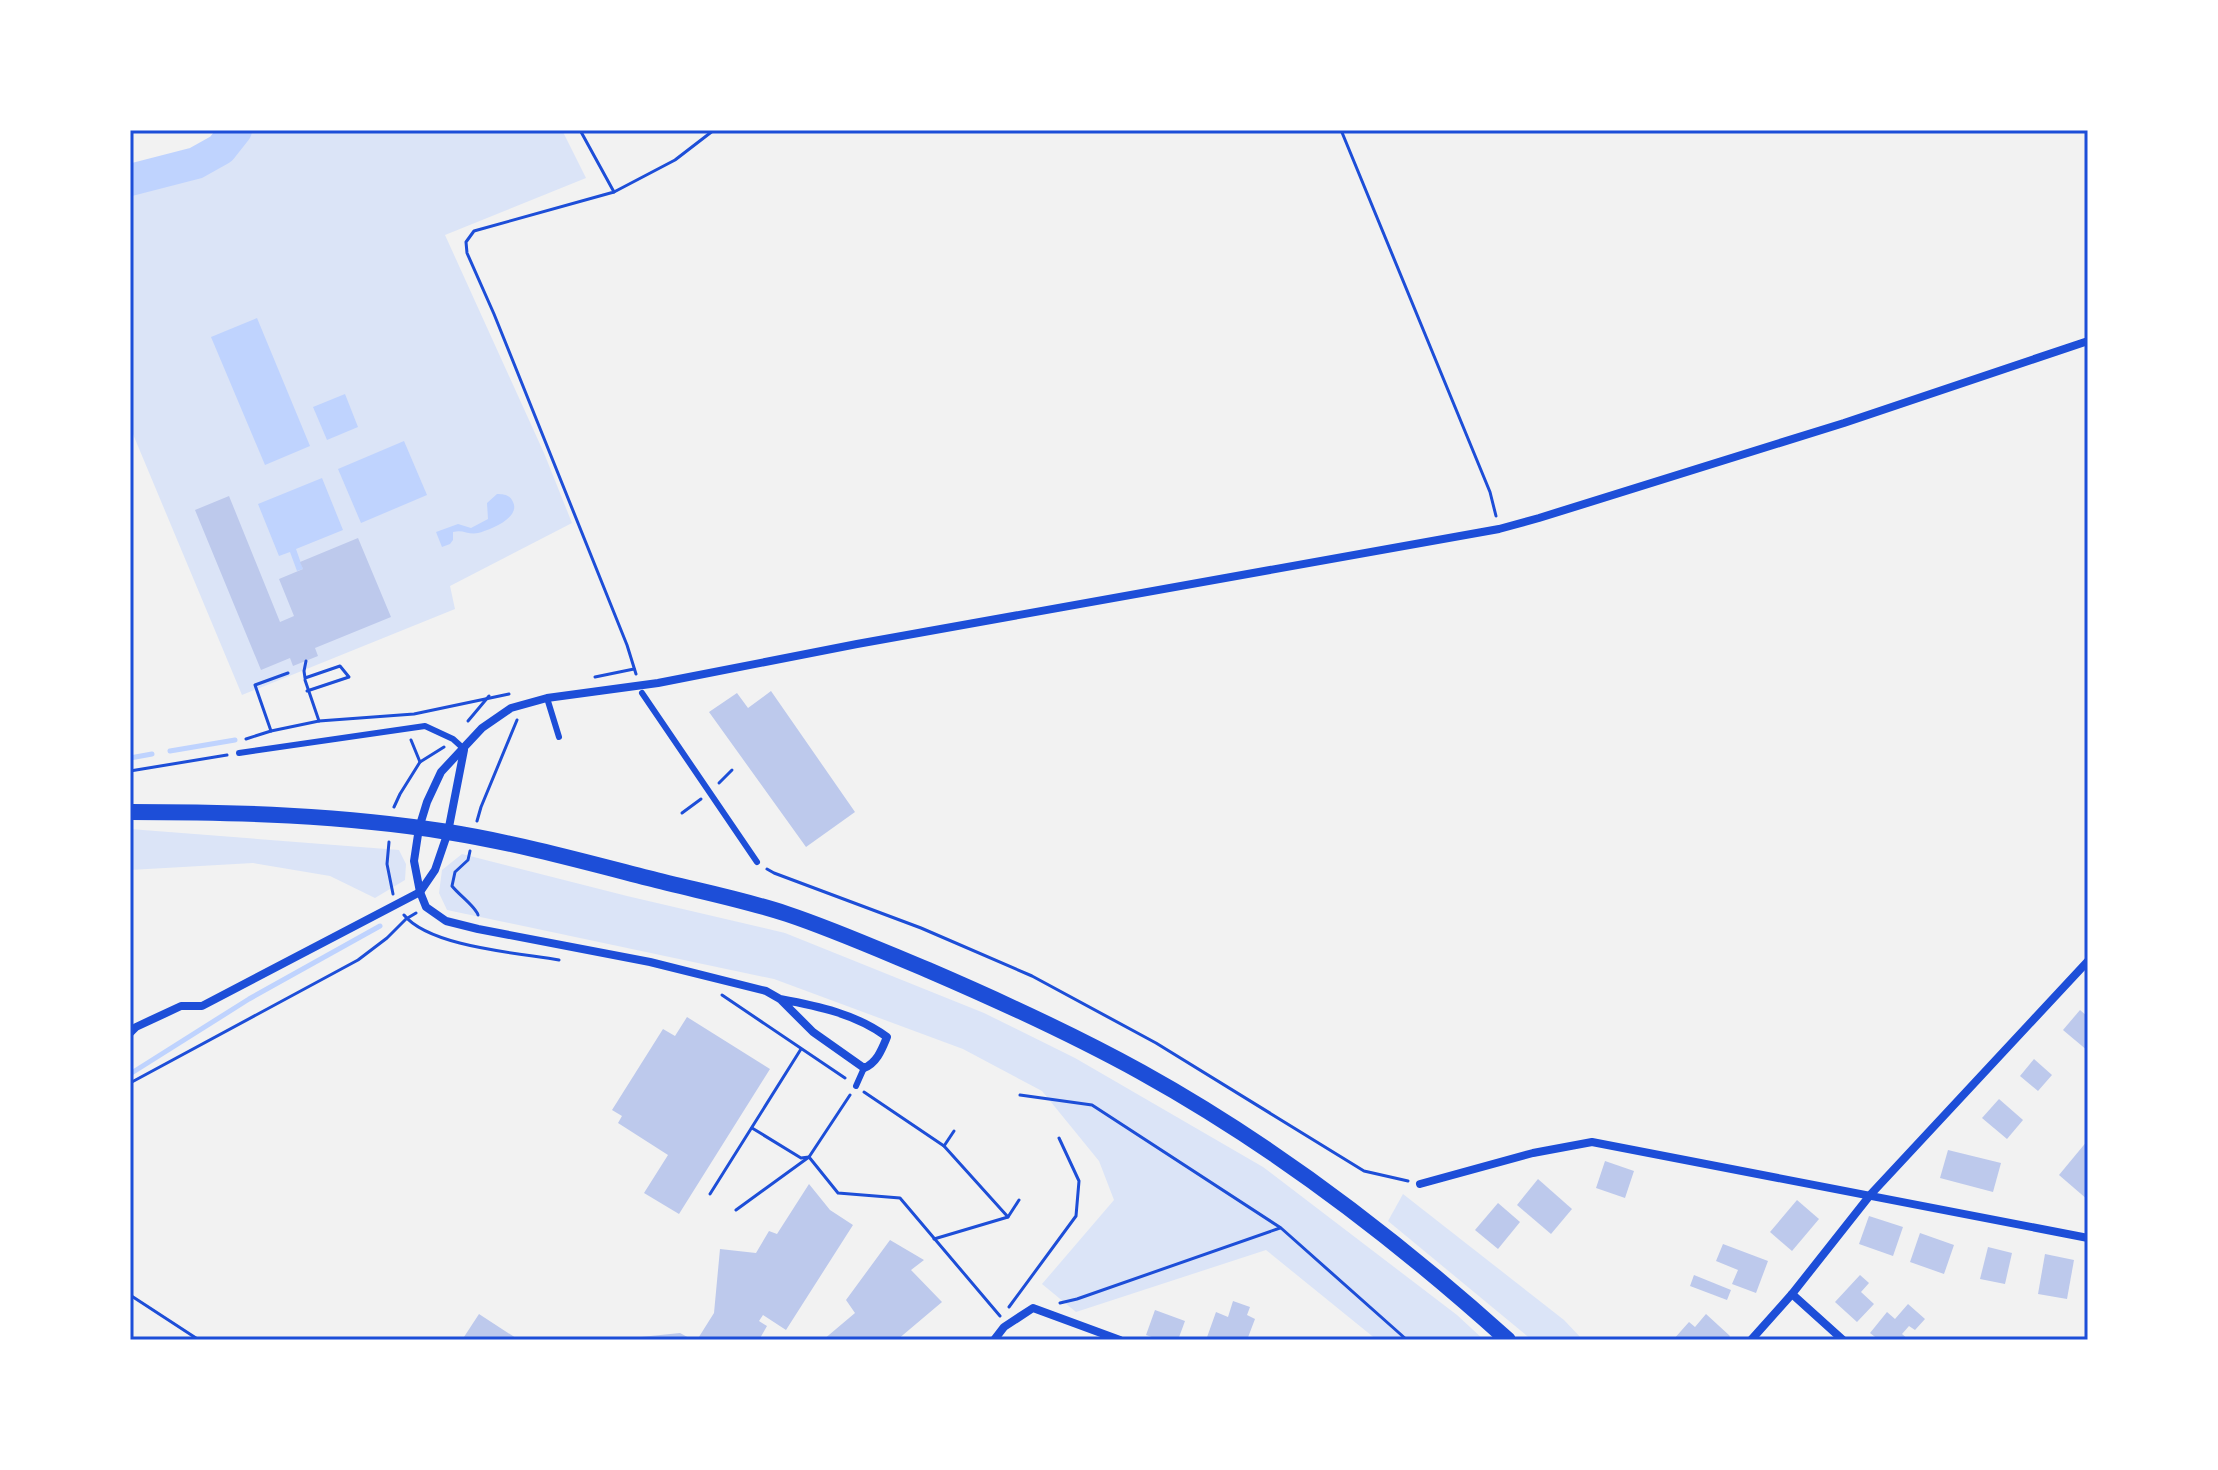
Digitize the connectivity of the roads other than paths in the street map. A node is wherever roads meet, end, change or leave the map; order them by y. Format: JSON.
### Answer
{"nodes":[{"id":1,"x":2088,"y":341,"type":"edge"},
{"id":2,"x":642,"y":693,"type":"dead end"},
{"id":3,"x":547,"y":698,"type":"junction"},
{"id":4,"x":559,"y":737,"type":"dead end"},
{"id":5,"x":464,"y":749,"type":"junction"},
{"id":6,"x":239,"y":753,"type":"road end"},
{"id":7,"x":130,"y":812,"type":"edge"},
{"id":8,"x":419,"y":828,"type":"junction"},
{"id":9,"x":448,"y":832,"type":"junction"},
{"id":10,"x":757,"y":862,"type":"road end"},
{"id":11,"x":420,"y":892,"type":"junction"},
{"id":12,"x":2088,"y":961,"type":"edge"},
{"id":13,"x":780,"y":999,"type":"junction"},
{"id":14,"x":130,"y":1033,"type":"edge"},
{"id":15,"x":864,"y":1068,"type":"junction"},
{"id":16,"x":856,"y":1086,"type":"road end"},
{"id":17,"x":1420,"y":1184,"type":"road end"},
{"id":18,"x":1871,"y":1194,"type":"junction"},
{"id":19,"x":2088,"y":1238,"type":"edge"},
{"id":20,"x":1792,"y":1294,"type":"junction"},
{"id":21,"x":994,"y":1340,"type":"edge"},
{"id":22,"x":1120,"y":1340,"type":"edge"},
{"id":23,"x":1508,"y":1340,"type":"edge"},
{"id":24,"x":1751,"y":1340,"type":"edge"},
{"id":25,"x":1843,"y":1340,"type":"edge"}],
"edges":[{"from":1,"to":3,"type":"street"},
{"from":2,"to":10,"type":"lane"},
{"from":3,"to":4,"type":"lane"},
{"from":3,"to":5,"type":"street"},
{"from":5,"to":6,"type":"lane"},
{"from":5,"to":8,"type":"street"},
{"from":5,"to":9,"type":"street"},
{"from":7,"to":8,"type":"main road"},
{"from":8,"to":9,"type":"main road"},
{"from":8,"to":11,"type":"street"},
{"from":9,"to":11,"type":"street"},
{"from":9,"to":23,"type":"main road"},
{"from":11,"to":13,"type":"street"},
{"from":11,"to":14,"type":"street"},
{"from":12,"to":18,"type":"street"},
{"from":13,"to":15,"type":"street"},
{"from":13,"to":15,"type":"street"},
{"from":15,"to":16,"type":"lane"},
{"from":17,"to":18,"type":"street"},
{"from":18,"to":19,"type":"street"},
{"from":18,"to":20,"type":"street"},
{"from":20,"to":24,"type":"street"},
{"from":20,"to":25,"type":"street"},
{"from":21,"to":22,"type":"street"}]}
